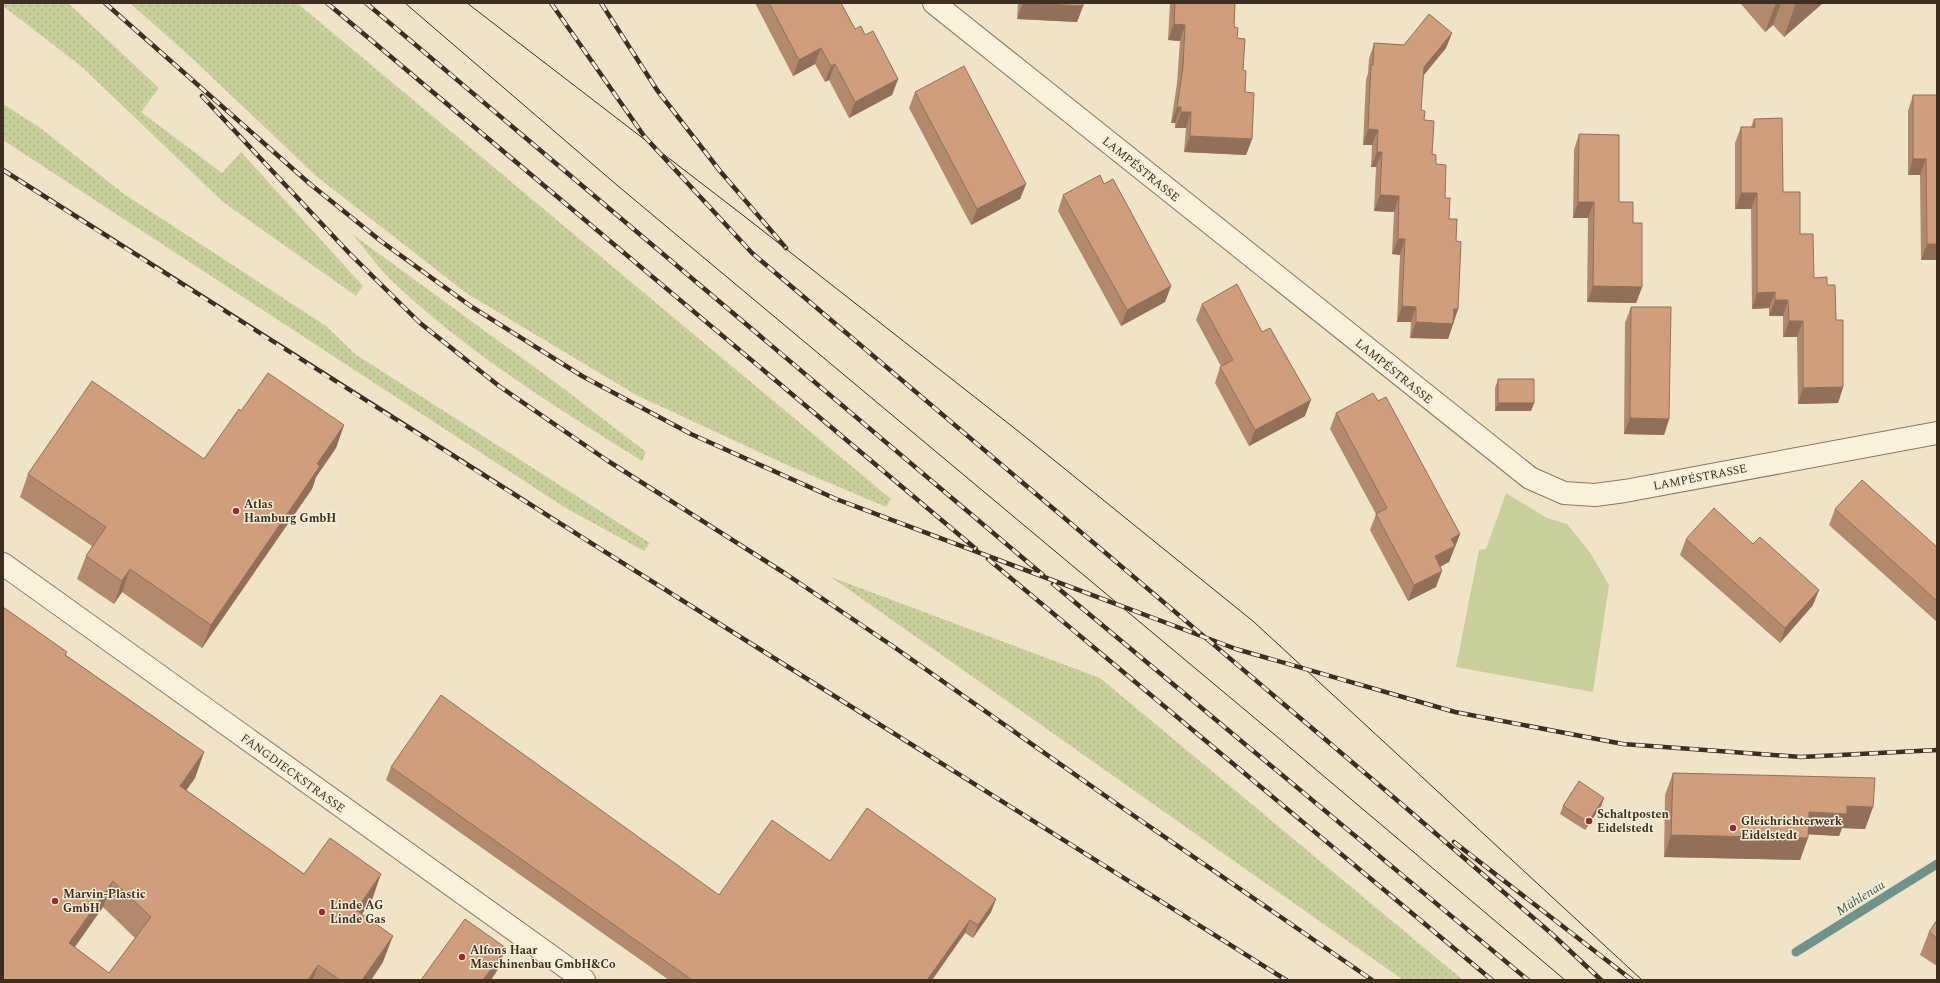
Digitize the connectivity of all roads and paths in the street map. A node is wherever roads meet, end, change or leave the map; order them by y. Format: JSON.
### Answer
{"nodes":[{"id":1,"x":934,"y":3,"type":"edge"},
{"id":2,"x":1937,"y":433,"type":"edge"},
{"id":3,"x":3,"y":564,"type":"edge"},
{"id":4,"x":584,"y":980,"type":"edge"}],
"edges":[{"from":1,"to":2,"type":"street","name":"LAMPÉSTRASSE"},
{"from":3,"to":4,"type":"street","name":"FANGDIECKSTRASSE"}]}
